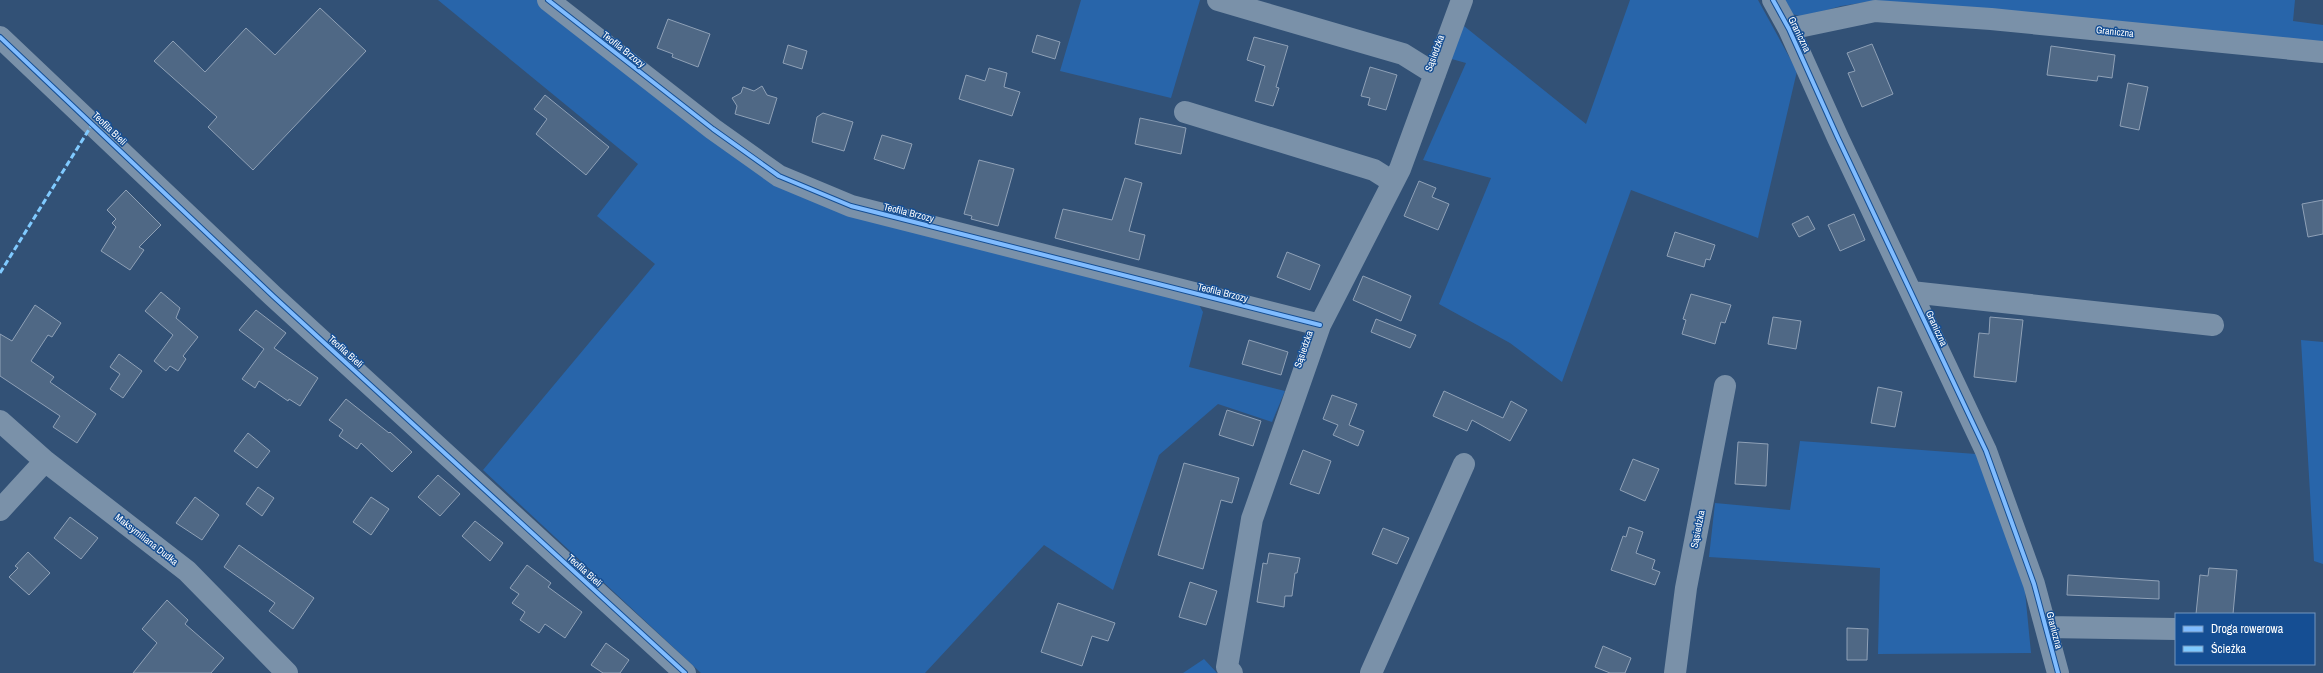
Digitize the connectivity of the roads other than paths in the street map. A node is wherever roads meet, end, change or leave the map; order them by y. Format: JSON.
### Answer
{"nodes":[{"id":1,"x":548,"y":0,"type":"edge"},
{"id":2,"x":1218,"y":0,"type":"edge"},
{"id":3,"x":1462,"y":0,"type":"edge"},
{"id":4,"x":1773,"y":0,"type":"edge"},
{"id":5,"x":1789,"y":29,"type":"junction"},
{"id":6,"x":0,"y":37,"type":"edge"},
{"id":7,"x":2323,"y":52,"type":"edge"},
{"id":8,"x":1435,"y":74,"type":"junction"},
{"id":9,"x":1185,"y":112,"type":"dead end"},
{"id":10,"x":1393,"y":182,"type":"junction"},
{"id":11,"x":1911,"y":292,"type":"junction"},
{"id":12,"x":1320,"y":325,"type":"junction"},
{"id":13,"x":2213,"y":325,"type":"dead end"},
{"id":14,"x":1725,"y":386,"type":"dead end"},
{"id":15,"x":0,"y":421,"type":"edge"},
{"id":16,"x":45,"y":461,"type":"junction"},
{"id":17,"x":1464,"y":464,"type":"dead end"},
{"id":18,"x":0,"y":510,"type":"edge"},
{"id":19,"x":2046,"y":627,"type":"junction"},
{"id":20,"x":2175,"y":629,"type":"edge"},
{"id":21,"x":287,"y":673,"type":"edge"},
{"id":22,"x":684,"y":673,"type":"edge"},
{"id":23,"x":1232,"y":673,"type":"edge"},
{"id":24,"x":1371,"y":673,"type":"edge"},
{"id":25,"x":1675,"y":673,"type":"edge"},
{"id":26,"x":2058,"y":673,"type":"edge"}],
"edges":[{"from":1,"to":12,"type":"street","name":"Teofila Brzozy"},
{"from":2,"to":8,"type":"street"},
{"from":3,"to":8,"type":"street","name":"Sąsiedzka"},
{"from":4,"to":5,"type":"street","name":"Graniczna"},
{"from":5,"to":7,"type":"street","name":"Graniczna"},
{"from":5,"to":11,"type":"street","name":"Graniczna"},
{"from":6,"to":22,"type":"street","name":"Teofila Bieli"},
{"from":8,"to":10,"type":"street","name":"Sąsiedzka"},
{"from":9,"to":10,"type":"street"},
{"from":10,"to":12,"type":"street","name":"Sąsiedzka"},
{"from":11,"to":13,"type":"street"},
{"from":11,"to":19,"type":"street","name":"Graniczna"},
{"from":12,"to":23,"type":"street","name":"Sąsiedzka"},
{"from":14,"to":25,"type":"street","name":"Sąsiedzka"},
{"from":15,"to":16,"type":"street","name":"Maksymiliana Dudka"},
{"from":16,"to":18,"type":"street"},
{"from":16,"to":21,"type":"street","name":"Maksymiliana Dudka"},
{"from":17,"to":24,"type":"street"},
{"from":19,"to":20,"type":"street"},
{"from":19,"to":26,"type":"street","name":"Graniczna"}]}
